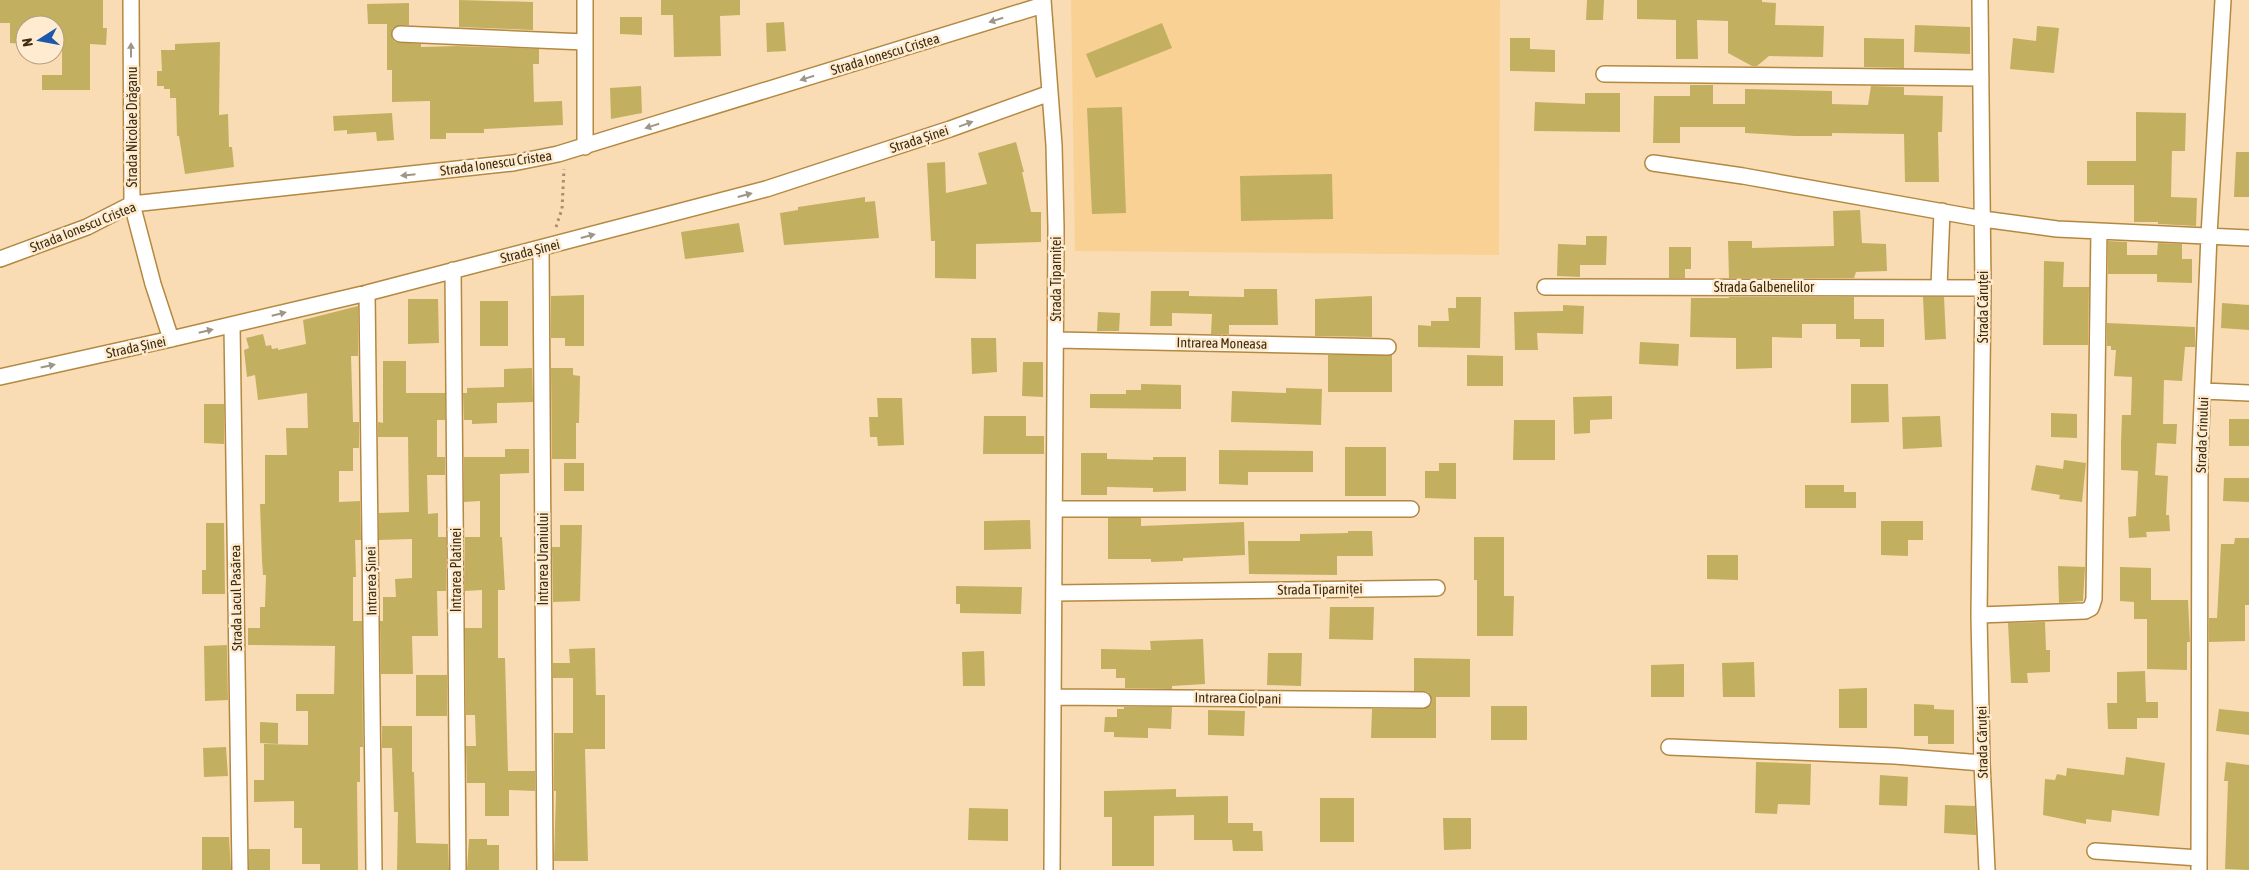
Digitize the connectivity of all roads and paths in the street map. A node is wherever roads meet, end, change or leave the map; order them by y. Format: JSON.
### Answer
{"nodes":[{"id":1,"x":131,"y":0,"type":"edge"},
{"id":2,"x":585,"y":0,"type":"edge"},
{"id":3,"x":1980,"y":0,"type":"edge"},
{"id":4,"x":2223,"y":0,"type":"edge"},
{"id":5,"x":1043,"y":3,"type":"edge"},
{"id":6,"x":400,"y":34,"type":"dead end"},
{"id":7,"x":585,"y":42,"type":"junction"},
{"id":8,"x":1604,"y":74,"type":"dead end"},
{"id":9,"x":1981,"y":78,"type":"junction"},
{"id":10,"x":1050,"y":93,"type":"junction"},
{"id":11,"x":585,"y":147,"type":"junction"},
{"id":12,"x":563,"y":153,"type":"junction"},
{"id":13,"x":1653,"y":163,"type":"dead end"},
{"id":14,"x":132,"y":204,"type":"junction"},
{"id":15,"x":1942,"y":211,"type":"junction"},
{"id":16,"x":1982,"y":218,"type":"junction"},
{"id":17,"x":2099,"y":231,"type":"junction"},
{"id":18,"x":2209,"y":235,"type":"junction"},
{"id":19,"x":2249,"y":238,"type":"edge"},
{"id":20,"x":545,"y":248,"type":"junction"},
{"id":21,"x":0,"y":259,"type":"edge"},
{"id":22,"x":453,"y":270,"type":"junction"},
{"id":23,"x":1545,"y":287,"type":"dead end"},
{"id":24,"x":1939,"y":287,"type":"junction"},
{"id":25,"x":1983,"y":288,"type":"junction"},
{"id":26,"x":367,"y":293,"type":"junction"},
{"id":27,"x":232,"y":325,"type":"junction"},
{"id":28,"x":171,"y":339,"type":"junction"},
{"id":29,"x":1057,"y":340,"type":"junction"},
{"id":30,"x":1388,"y":347,"type":"dead end"},
{"id":31,"x":0,"y":377,"type":"edge"},
{"id":32,"x":2204,"y":391,"type":"junction"},
{"id":33,"x":2249,"y":394,"type":"edge"},
{"id":34,"x":1411,"y":508,"type":"dead end"},
{"id":35,"x":1054,"y":509,"type":"junction"},
{"id":36,"x":1437,"y":588,"type":"dead end"},
{"id":37,"x":1054,"y":593,"type":"junction"},
{"id":38,"x":1979,"y":615,"type":"junction"},
{"id":39,"x":1053,"y":697,"type":"junction"},
{"id":40,"x":1423,"y":700,"type":"dead end"},
{"id":41,"x":1669,"y":747,"type":"dead end"},
{"id":42,"x":1982,"y":762,"type":"junction"},
{"id":43,"x":2095,"y":851,"type":"dead end"},
{"id":44,"x":2199,"y":864,"type":"edge"},
{"id":45,"x":240,"y":870,"type":"edge"},
{"id":46,"x":374,"y":870,"type":"edge"},
{"id":47,"x":458,"y":870,"type":"edge"},
{"id":48,"x":545,"y":870,"type":"edge"},
{"id":49,"x":1052,"y":870,"type":"edge"},
{"id":50,"x":1987,"y":870,"type":"edge"}],
"edges":[{"from":14,"to":1,"type":"street","name":"Strada Nicolae Drăganu","one_way":true},
{"from":2,"to":7,"type":"street"},
{"from":3,"to":9,"type":"street","name":"Strada Căruței"},
{"from":4,"to":18,"type":"street","name":"Strada Crinului"},
{"from":5,"to":10,"type":"street","name":"Strada Tiparniței"},
{"from":5,"to":11,"type":"street","name":"Strada Ionescu Cristea","one_way":true},
{"from":6,"to":7,"type":"street"},
{"from":7,"to":11,"type":"street"},
{"from":8,"to":9,"type":"street"},
{"from":9,"to":16,"type":"street","name":"Strada Căruței"},
{"from":20,"to":10,"type":"street","name":"Strada Șinei","one_way":true},
{"from":10,"to":29,"type":"street","name":"Strada Tiparniței"},
{"from":11,"to":12,"type":"street","name":"Strada Ionescu Cristea"},
{"from":12,"to":14,"type":"street","name":"Strada Ionescu Cristea","one_way":true},
{"from":12,"to":20,"type":"path"},
{"from":13,"to":15,"type":"street"},
{"from":14,"to":21,"type":"street","name":"Strada Ionescu Cristea"},
{"from":14,"to":28,"type":"street","name":"Strada Nicolae Drăganu"},
{"from":15,"to":16,"type":"street"},
{"from":15,"to":24,"type":"street"},
{"from":16,"to":17,"type":"street"},
{"from":16,"to":25,"type":"street","name":"Strada Căruței"},
{"from":17,"to":18,"type":"street"},
{"from":17,"to":38,"type":"street"},
{"from":18,"to":19,"type":"street"},
{"from":18,"to":32,"type":"street","name":"Strada Crinului"},
{"from":20,"to":22,"type":"street","name":"Strada Șinei"},
{"from":20,"to":48,"type":"street","name":"Intrarea Uraniului"},
{"from":22,"to":26,"type":"street","name":"Strada Șinei"},
{"from":22,"to":47,"type":"street","name":"Intrarea Platinei"},
{"from":23,"to":24,"type":"street","name":"Strada Galbenelilor"},
{"from":24,"to":25,"type":"street","name":"Strada Galbenelilor"},
{"from":25,"to":38,"type":"street","name":"Strada Căruței"},
{"from":27,"to":26,"type":"street","name":"Strada Șinei","one_way":true},
{"from":26,"to":46,"type":"street","name":"Intrarea Șinei"},
{"from":28,"to":27,"type":"street","name":"Strada Șinei","one_way":true},
{"from":27,"to":45,"type":"street","name":"Strada Lacul Pasărea"},
{"from":31,"to":28,"type":"street","name":"Strada Șinei","one_way":true},
{"from":29,"to":30,"type":"street","name":"Intrarea Moneasa"},
{"from":29,"to":35,"type":"street","name":"Strada Tiparniței"},
{"from":32,"to":33,"type":"street"},
{"from":32,"to":44,"type":"street","name":"Strada Crinului"},
{"from":34,"to":35,"type":"street"},
{"from":35,"to":37,"type":"street","name":"Strada Tiparniței"},
{"from":36,"to":37,"type":"street","name":"Strada Tiparniței"},
{"from":37,"to":39,"type":"street","name":"Strada Tiparniței"},
{"from":38,"to":42,"type":"street","name":"Strada Căruței"},
{"from":39,"to":40,"type":"street","name":"Intrarea Ciolpani"},
{"from":39,"to":49,"type":"street","name":"Strada Tiparniței"},
{"from":41,"to":42,"type":"street"},
{"from":42,"to":50,"type":"street","name":"Strada Căruței"},
{"from":43,"to":44,"type":"street"}]}
